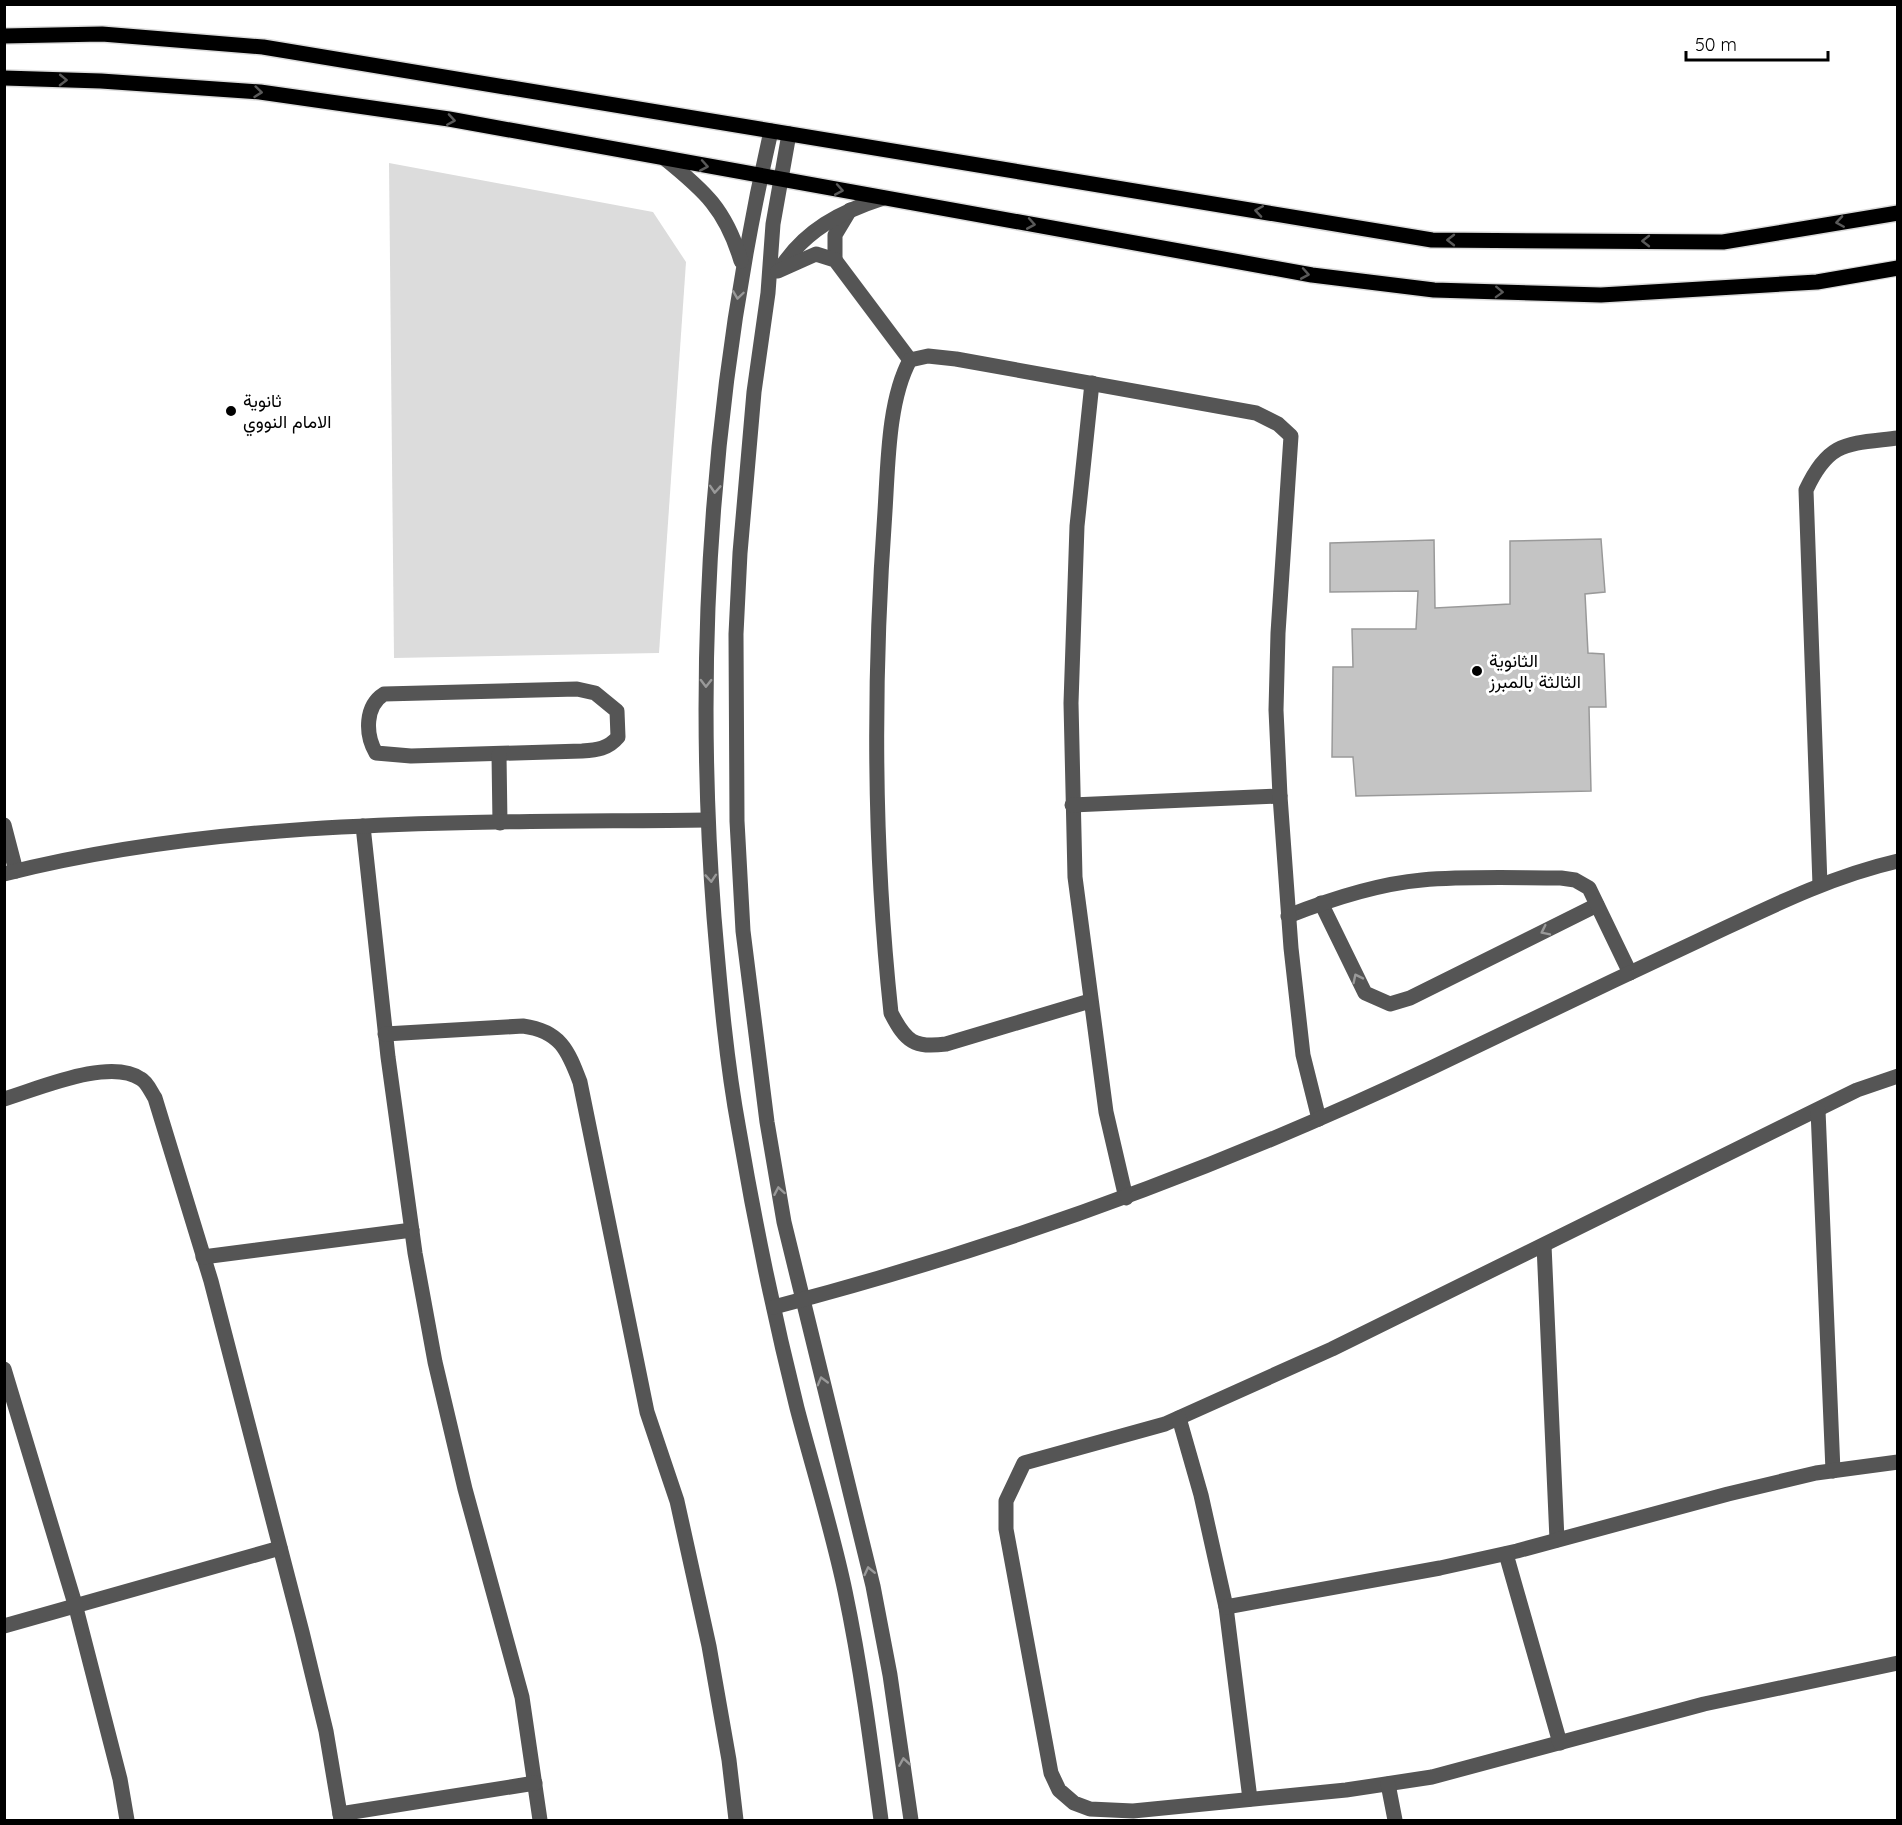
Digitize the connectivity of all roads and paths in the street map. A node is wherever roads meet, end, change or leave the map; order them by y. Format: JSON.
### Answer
{"nodes":[{"id":1,"x":4,"y":36,"type":"edge"},
{"id":2,"x":4,"y":78,"type":"edge"},
{"id":3,"x":771,"y":131,"type":"junction"},
{"id":4,"x":789,"y":134,"type":"junction"},
{"id":5,"x":664,"y":158,"type":"junction"},
{"id":6,"x":760,"y":176,"type":"junction"},
{"id":7,"x":782,"y":179,"type":"junction"},
{"id":8,"x":883,"y":198,"type":"junction"},
{"id":9,"x":851,"y":208,"type":"junction"},
{"id":10,"x":1898,"y":213,"type":"edge"},
{"id":11,"x":835,"y":260,"type":"junction"},
{"id":12,"x":742,"y":267,"type":"junction"},
{"id":13,"x":1898,"y":268,"type":"edge"},
{"id":14,"x":778,"y":271,"type":"junction"},
{"id":15,"x":768,"y":293,"type":"junction"},
{"id":16,"x":910,"y":360,"type":"junction"},
{"id":17,"x":1092,"y":383,"type":"junction"},
{"id":18,"x":1898,"y":438,"type":"edge"},
{"id":19,"x":499,"y":754,"type":"junction"},
{"id":20,"x":1280,"y":796,"type":"junction"},
{"id":21,"x":1072,"y":805,"type":"junction"},
{"id":22,"x":707,"y":820,"type":"junction"},
{"id":23,"x":500,"y":823,"type":"junction"},
{"id":24,"x":4,"y":825,"type":"edge"},
{"id":25,"x":363,"y":826,"type":"junction"},
{"id":26,"x":1898,"y":861,"type":"edge"},
{"id":27,"x":10,"y":872,"type":"edge"},
{"id":28,"x":1820,"y":885,"type":"junction"},
{"id":29,"x":1321,"y":903,"type":"junction"},
{"id":30,"x":1597,"y":905,"type":"junction"},
{"id":31,"x":1288,"y":916,"type":"junction"},
{"id":32,"x":1630,"y":973,"type":"junction"},
{"id":33,"x":1090,"y":1001,"type":"junction"},
{"id":34,"x":385,"y":1034,"type":"junction"},
{"id":35,"x":1898,"y":1076,"type":"edge"},
{"id":36,"x":4,"y":1099,"type":"edge"},
{"id":37,"x":1818,"y":1110,"type":"junction"},
{"id":38,"x":1319,"y":1119,"type":"junction"},
{"id":39,"x":1126,"y":1198,"type":"junction"},
{"id":40,"x":412,"y":1230,"type":"junction"},
{"id":41,"x":1544,"y":1245,"type":"junction"},
{"id":42,"x":203,"y":1257,"type":"junction"},
{"id":43,"x":801,"y":1300,"type":"junction"},
{"id":44,"x":774,"y":1307,"type":"junction"},
{"id":45,"x":4,"y":1369,"type":"edge"},
{"id":46,"x":1179,"y":1418,"type":"junction"},
{"id":47,"x":1898,"y":1462,"type":"edge"},
{"id":48,"x":1833,"y":1471,"type":"junction"},
{"id":49,"x":1557,"y":1540,"type":"junction"},
{"id":50,"x":280,"y":1548,"type":"junction"},
{"id":51,"x":1506,"y":1554,"type":"junction"},
{"id":52,"x":75,"y":1604,"type":"junction"},
{"id":53,"x":1226,"y":1607,"type":"junction"},
{"id":54,"x":4,"y":1626,"type":"edge"},
{"id":55,"x":1898,"y":1663,"type":"edge"},
{"id":56,"x":1560,"y":1743,"type":"junction"},
{"id":57,"x":535,"y":1783,"type":"junction"},
{"id":58,"x":1388,"y":1784,"type":"junction"},
{"id":59,"x":1250,"y":1799,"type":"junction"},
{"id":60,"x":341,"y":1817,"type":"edge"},
{"id":61,"x":127,"y":1821,"type":"edge"},
{"id":62,"x":540,"y":1821,"type":"edge"},
{"id":63,"x":736,"y":1821,"type":"edge"},
{"id":64,"x":881,"y":1821,"type":"edge"},
{"id":65,"x":911,"y":1821,"type":"edge"},
{"id":66,"x":1395,"y":1821,"type":"edge"}],
"edges":[{"from":1,"to":3,"type":"main road"},
{"from":2,"to":5,"type":"main road","one_way":true},
{"from":3,"to":4,"type":"main road"},
{"from":3,"to":6,"type":"street"},
{"from":4,"to":7,"type":"street"},
{"from":10,"to":4,"type":"main road","one_way":true},
{"from":5,"to":6,"type":"main road","one_way":true},
{"from":5,"to":12,"type":"street"},
{"from":6,"to":7,"type":"main road"},
{"from":6,"to":12,"type":"street"},
{"from":7,"to":8,"type":"main road","one_way":true},
{"from":7,"to":15,"type":"street"},
{"from":8,"to":9,"type":"street"},
{"from":8,"to":13,"type":"main road","one_way":true},
{"from":9,"to":11,"type":"street"},
{"from":9,"to":14,"type":"street"},
{"from":11,"to":14,"type":"street"},
{"from":11,"to":16,"type":"street"},
{"from":12,"to":22,"type":"street","one_way":true},
{"from":14,"to":15,"type":"street"},
{"from":43,"to":15,"type":"street","one_way":true},
{"from":16,"to":17,"type":"street"},
{"from":16,"to":33,"type":"street"},
{"from":17,"to":20,"type":"street"},
{"from":17,"to":21,"type":"street"},
{"from":18,"to":28,"type":"street"},
{"from":19,"to":19,"type":"street"},
{"from":19,"to":23,"type":"street"},
{"from":20,"to":21,"type":"street"},
{"from":20,"to":31,"type":"street"},
{"from":21,"to":33,"type":"street"},
{"from":22,"to":23,"type":"street"},
{"from":22,"to":44,"type":"street","one_way":true},
{"from":23,"to":25,"type":"street"},
{"from":24,"to":27,"type":"street"},
{"from":25,"to":27,"type":"street"},
{"from":25,"to":34,"type":"street"},
{"from":26,"to":28,"type":"street"},
{"from":28,"to":32,"type":"street"},
{"from":29,"to":30,"type":"street"},
{"from":30,"to":29,"type":"street","one_way":true},
{"from":29,"to":31,"type":"street"},
{"from":30,"to":32,"type":"street"},
{"from":31,"to":38,"type":"street"},
{"from":32,"to":38,"type":"street"},
{"from":33,"to":39,"type":"street"},
{"from":34,"to":40,"type":"street"},
{"from":34,"to":63,"type":"street"},
{"from":35,"to":37,"type":"street"},
{"from":36,"to":42,"type":"street"},
{"from":37,"to":41,"type":"street"},
{"from":37,"to":48,"type":"street"},
{"from":38,"to":39,"type":"street"},
{"from":39,"to":43,"type":"street"},
{"from":40,"to":42,"type":"street"},
{"from":40,"to":57,"type":"street"},
{"from":41,"to":46,"type":"street"},
{"from":41,"to":49,"type":"street"},
{"from":42,"to":50,"type":"street"},
{"from":43,"to":44,"type":"street"},
{"from":65,"to":43,"type":"street","one_way":true},
{"from":44,"to":64,"type":"street"},
{"from":45,"to":52,"type":"street"},
{"from":46,"to":53,"type":"street"},
{"from":46,"to":59,"type":"street"},
{"from":47,"to":48,"type":"street"},
{"from":48,"to":49,"type":"street"},
{"from":49,"to":51,"type":"street"},
{"from":50,"to":52,"type":"street"},
{"from":50,"to":60,"type":"street"},
{"from":51,"to":53,"type":"street"},
{"from":51,"to":56,"type":"street"},
{"from":52,"to":54,"type":"street"},
{"from":52,"to":61,"type":"street"},
{"from":53,"to":59,"type":"street"},
{"from":55,"to":56,"type":"street"},
{"from":56,"to":58,"type":"street"},
{"from":57,"to":60,"type":"street"},
{"from":57,"to":62,"type":"street"},
{"from":58,"to":59,"type":"street"},
{"from":58,"to":66,"type":"street"}]}
